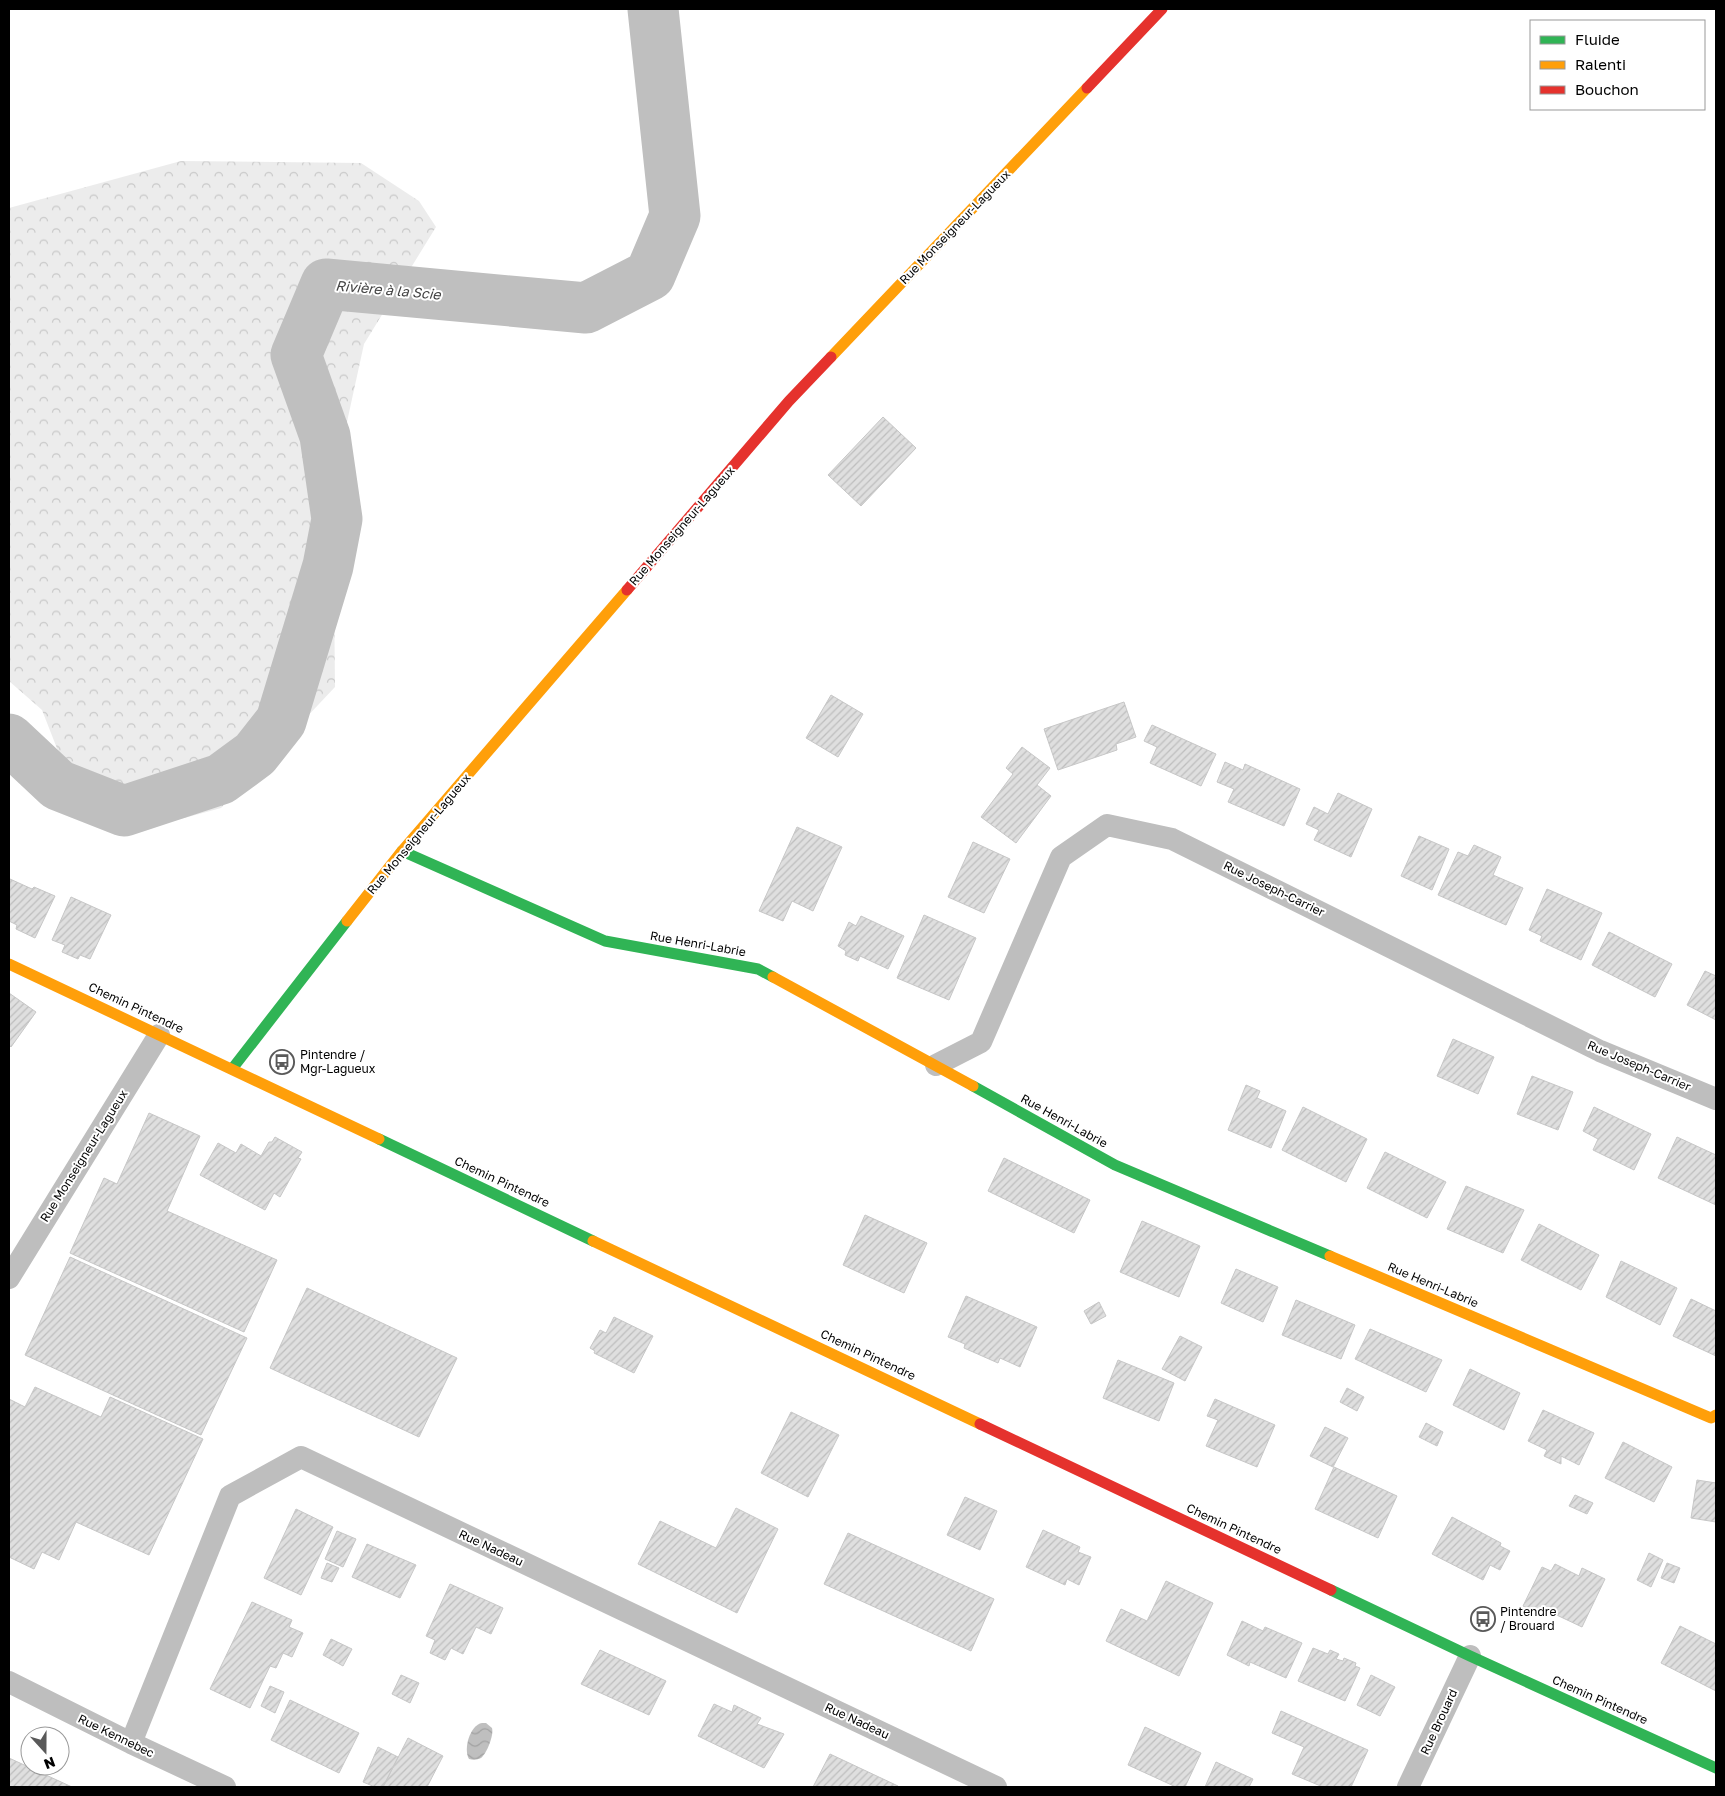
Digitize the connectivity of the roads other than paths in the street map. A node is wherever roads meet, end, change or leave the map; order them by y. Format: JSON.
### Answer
{"nodes":[{"id":1,"x":1162,"y":9,"type":"edge"},
{"id":2,"x":402,"y":851,"type":"junction"},
{"id":3,"x":9,"y":964,"type":"edge"},
{"id":4,"x":159,"y":1034,"type":"junction"},
{"id":5,"x":936,"y":1065,"type":"junction"},
{"id":6,"x":232,"y":1069,"type":"junction"},
{"id":7,"x":1716,"y":1099,"type":"edge"},
{"id":8,"x":9,"y":1278,"type":"edge"},
{"id":9,"x":1716,"y":1415,"type":"edge"},
{"id":10,"x":1470,"y":1656,"type":"junction"},
{"id":11,"x":9,"y":1682,"type":"edge"},
{"id":12,"x":131,"y":1743,"type":"junction"},
{"id":13,"x":1716,"y":1768,"type":"edge"},
{"id":14,"x":225,"y":1787,"type":"edge"},
{"id":15,"x":996,"y":1787,"type":"edge"},
{"id":16,"x":1408,"y":1787,"type":"edge"}],
"edges":[{"from":1,"to":2,"type":"street","name":"Rue Monseigneur-Lagueux"},
{"from":2,"to":5,"type":"street","name":"Rue Henri-Labrie"},
{"from":2,"to":6,"type":"street","name":"Rue Monseigneur-Lagueux"},
{"from":3,"to":4,"type":"street","name":"Chemin Pintendre"},
{"from":4,"to":6,"type":"street","name":"Chemin Pintendre"},
{"from":4,"to":8,"type":"street","name":"Rue Monseigneur-Lagueux"},
{"from":5,"to":7,"type":"street","name":"Rue Joseph-Carrier"},
{"from":5,"to":9,"type":"street","name":"Rue Henri-Labrie"},
{"from":6,"to":10,"type":"street","name":"Chemin Pintendre"},
{"from":10,"to":13,"type":"street","name":"Chemin Pintendre"},
{"from":10,"to":16,"type":"street","name":"Rue Brouard"},
{"from":11,"to":12,"type":"street","name":"Rue Kennebec"},
{"from":12,"to":14,"type":"street","name":"Rue Kennebec"},
{"from":12,"to":15,"type":"street","name":"Rue Nadeau"}]}
